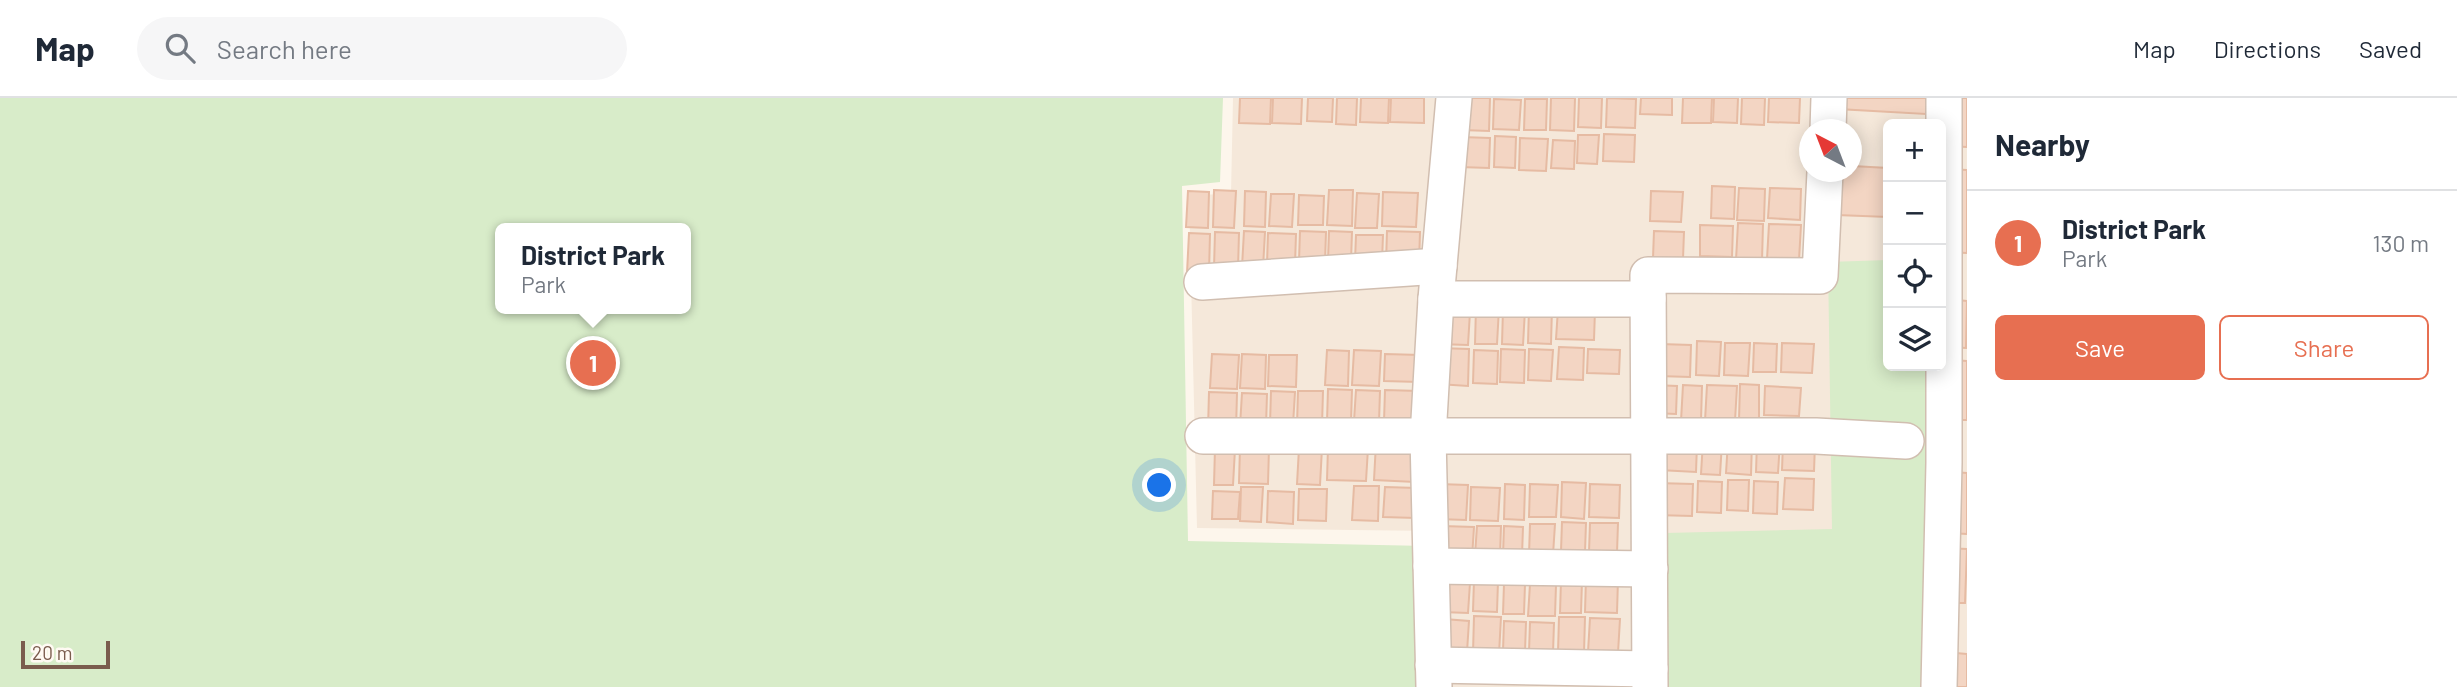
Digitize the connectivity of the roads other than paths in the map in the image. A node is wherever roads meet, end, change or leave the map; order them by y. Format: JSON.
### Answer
{"nodes":[{"id":1,"x":1454,"y":98,"type":"edge"},
{"id":2,"x":1829,"y":98,"type":"edge"},
{"id":3,"x":1944,"y":98,"type":"edge"},
{"id":4,"x":1828,"y":119,"type":"edge"},
{"id":5,"x":1825,"y":182,"type":"edge"},
{"id":6,"x":1956,"y":269,"type":"edge"},
{"id":7,"x":1202,"y":282,"type":"dead end"},
{"id":8,"x":1437,"y":282,"type":"junction"},
{"id":9,"x":1648,"y":299,"type":"junction"},
{"id":10,"x":1649,"y":435,"type":"junction"},
{"id":11,"x":1203,"y":436,"type":"dead end"},
{"id":12,"x":1429,"y":437,"type":"junction"},
{"id":13,"x":1906,"y":442,"type":"dead end"},
{"id":14,"x":1955,"y":463,"type":"edge"},
{"id":15,"x":1431,"y":566,"type":"junction"},
{"id":16,"x":1650,"y":569,"type":"junction"},
{"id":17,"x":1954,"y":636,"type":"edge"},
{"id":18,"x":1434,"y":676,"type":"edge"},
{"id":19,"x":1650,"y":678,"type":"edge"},
{"id":20,"x":1939,"y":687,"type":"edge"}],
"edges":[{"from":1,"to":8,"type":"street"},
{"from":2,"to":4,"type":"street"},
{"from":3,"to":6,"type":"street"},
{"from":5,"to":9,"type":"street"},
{"from":6,"to":14,"type":"street"},
{"from":7,"to":8,"type":"street"},
{"from":8,"to":9,"type":"street"},
{"from":8,"to":12,"type":"street"},
{"from":9,"to":10,"type":"street"},
{"from":10,"to":12,"type":"street"},
{"from":10,"to":13,"type":"street"},
{"from":10,"to":16,"type":"street"},
{"from":11,"to":12,"type":"street"},
{"from":12,"to":15,"type":"street"},
{"from":14,"to":17,"type":"street"},
{"from":15,"to":16,"type":"street"},
{"from":15,"to":18,"type":"street"},
{"from":16,"to":19,"type":"street"},
{"from":17,"to":20,"type":"street"},
{"from":18,"to":19,"type":"street"}]}
